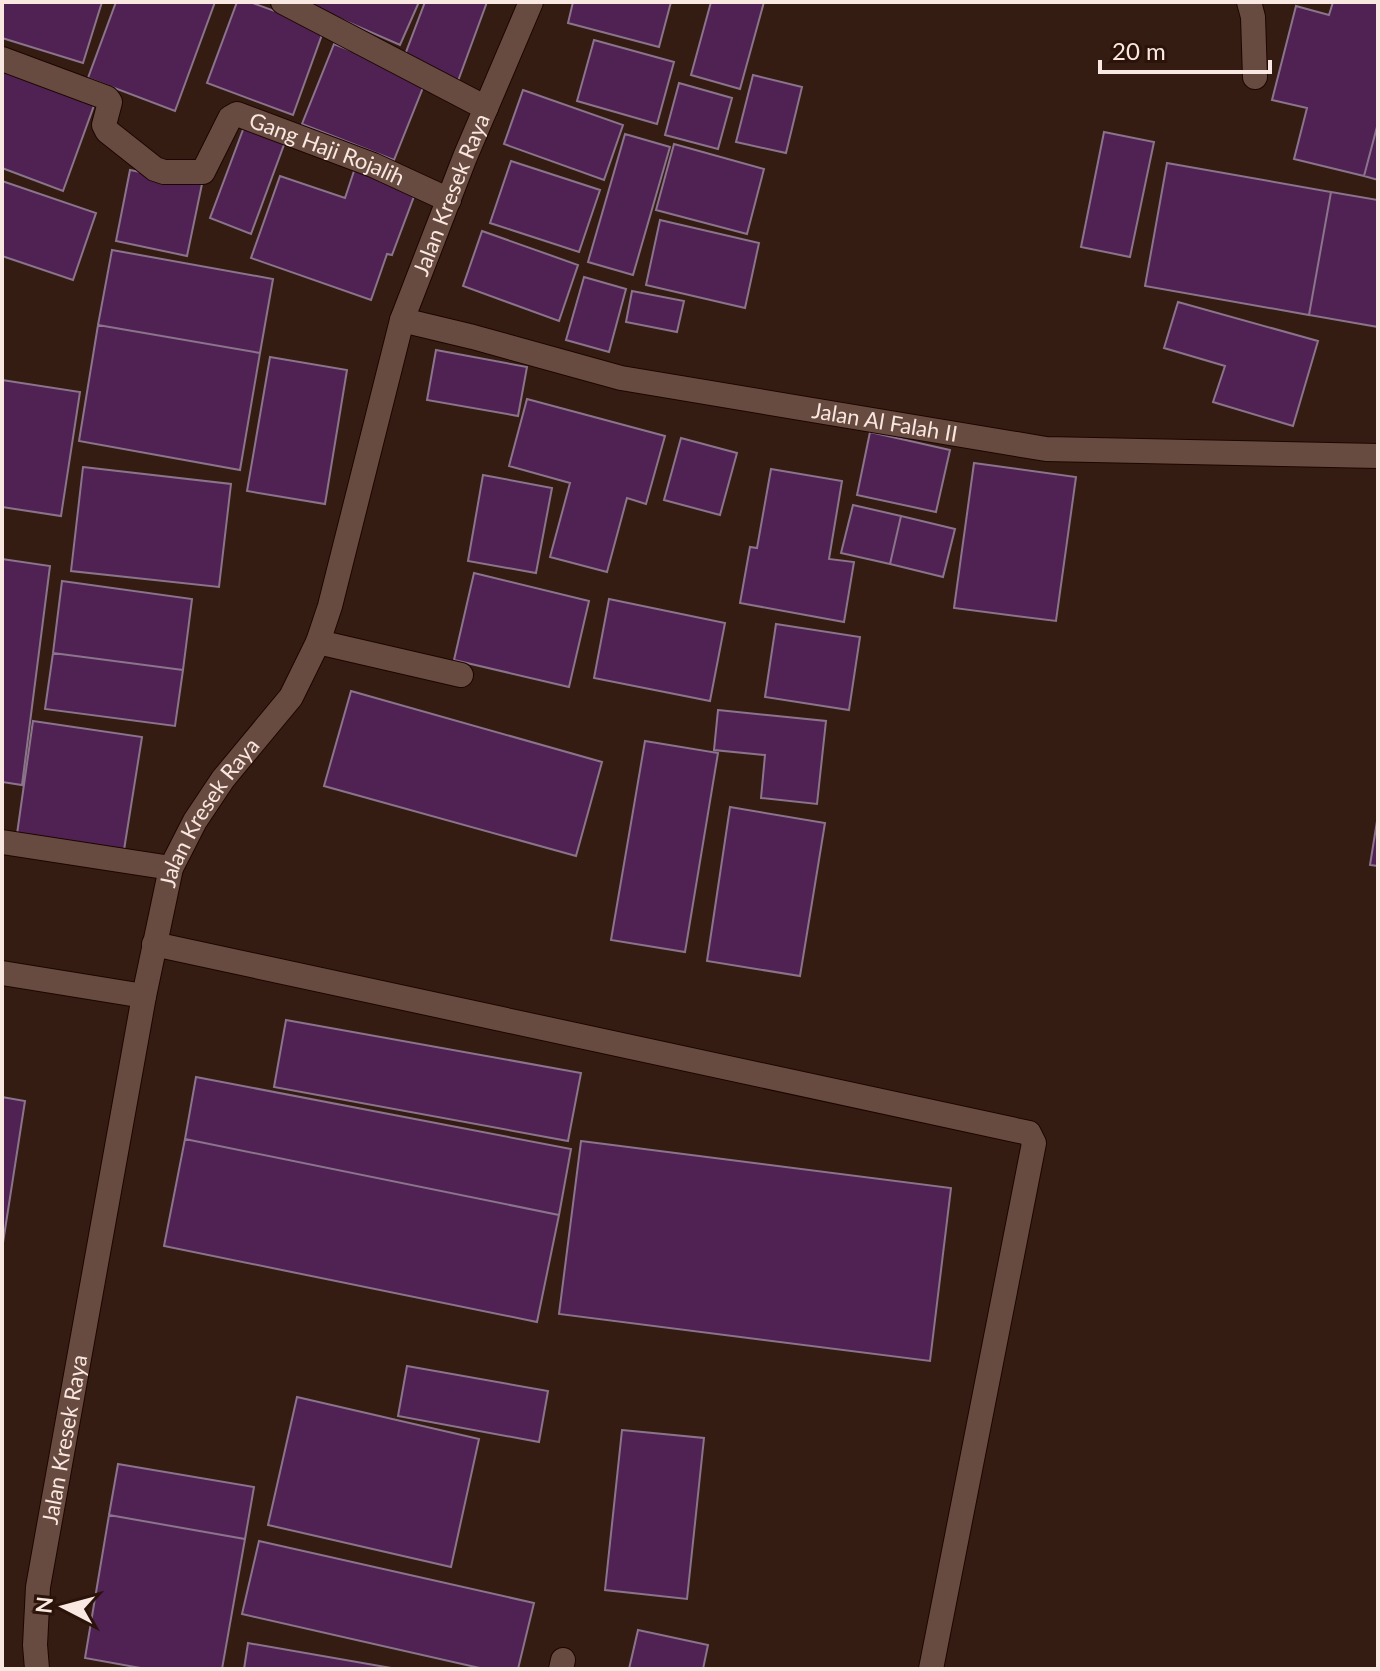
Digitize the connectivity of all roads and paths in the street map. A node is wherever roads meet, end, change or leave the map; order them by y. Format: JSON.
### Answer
{"nodes":[{"id":1,"x":283,"y":2,"type":"edge"},
{"id":2,"x":531,"y":2,"type":"edge"},
{"id":3,"x":1249,"y":2,"type":"edge"},
{"id":4,"x":2,"y":59,"type":"edge"},
{"id":5,"x":1255,"y":77,"type":"dead end"},
{"id":6,"x":486,"y":108,"type":"junction"},
{"id":7,"x":449,"y":200,"type":"junction"},
{"id":8,"x":402,"y":320,"type":"junction"},
{"id":9,"x":1378,"y":456,"type":"edge"},
{"id":10,"x":318,"y":642,"type":"junction"},
{"id":11,"x":461,"y":675,"type":"dead end"},
{"id":12,"x":2,"y":842,"type":"edge"},
{"id":13,"x":171,"y":868,"type":"junction"},
{"id":14,"x":154,"y":944,"type":"junction"},
{"id":15,"x":2,"y":973,"type":"edge"},
{"id":16,"x":144,"y":996,"type":"junction"},
{"id":17,"x":37,"y":1669,"type":"edge"},
{"id":18,"x":931,"y":1669,"type":"edge"}],
"edges":[{"from":1,"to":6,"type":"street"},
{"from":2,"to":6,"type":"street","name":"Jalan Kresek Raya"},
{"from":3,"to":5,"type":"street"},
{"from":4,"to":7,"type":"street","name":"Gang Haji Rojalih"},
{"from":6,"to":7,"type":"street","name":"Jalan Kresek Raya"},
{"from":7,"to":8,"type":"street","name":"Jalan Kresek Raya"},
{"from":8,"to":9,"type":"street","name":"Jalan Al Falah II"},
{"from":8,"to":10,"type":"street","name":"Jalan Kresek Raya"},
{"from":10,"to":11,"type":"street"},
{"from":10,"to":13,"type":"street","name":"Jalan Kresek Raya"},
{"from":12,"to":13,"type":"street"},
{"from":13,"to":14,"type":"street","name":"Jalan Kresek Raya"},
{"from":14,"to":16,"type":"street","name":"Jalan Kresek Raya"},
{"from":14,"to":18,"type":"street"},
{"from":15,"to":16,"type":"street"},
{"from":16,"to":17,"type":"street","name":"Jalan Kresek Raya"}]}
